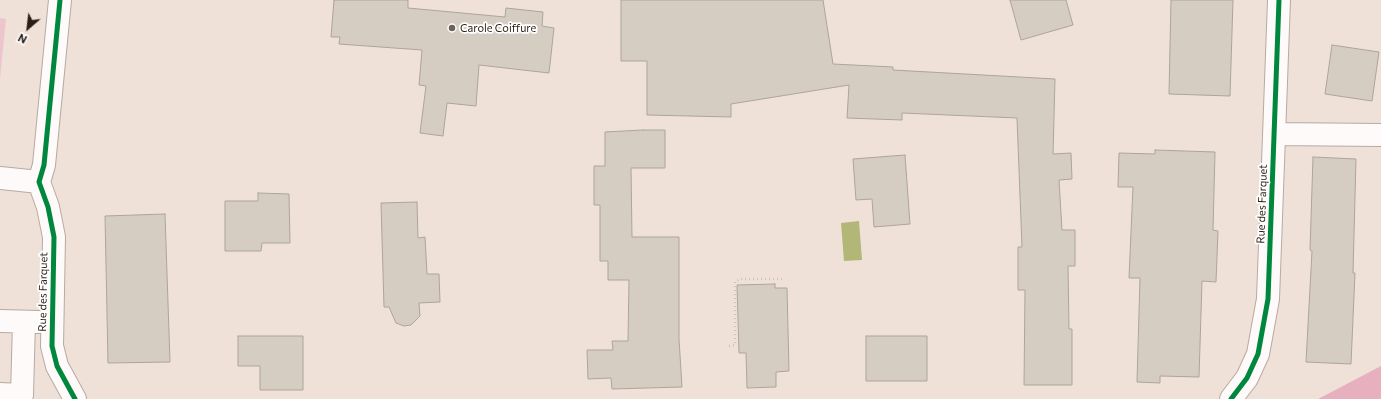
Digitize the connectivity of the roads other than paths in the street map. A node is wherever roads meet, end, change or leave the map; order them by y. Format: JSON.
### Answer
{"nodes":[{"id":1,"x":60,"y":0,"type":"edge"},
{"id":2,"x":1279,"y":0,"type":"edge"},
{"id":3,"x":1275,"y":134,"type":"junction"},
{"id":4,"x":1381,"y":135,"type":"edge"},
{"id":5,"x":0,"y":178,"type":"edge"},
{"id":6,"x":39,"y":182,"type":"junction"},
{"id":7,"x":0,"y":321,"type":"edge"},
{"id":8,"x":24,"y":322,"type":"junction"},
{"id":9,"x":52,"y":322,"type":"junction"},
{"id":10,"x":0,"y":394,"type":"edge"},
{"id":11,"x":75,"y":399,"type":"edge"},
{"id":12,"x":1231,"y":399,"type":"edge"}],
"edges":[{"from":1,"to":6,"type":"street"},
{"from":2,"to":3,"type":"street","name":"Rue des Farquet"},
{"from":3,"to":4,"type":"street"},
{"from":3,"to":12,"type":"street","name":"Rue des Farquet"},
{"from":5,"to":6,"type":"street"},
{"from":6,"to":9,"type":"street","name":"Rue des Farquet"},
{"from":7,"to":8,"type":"street"},
{"from":8,"to":9,"type":"street"},
{"from":8,"to":10,"type":"street"},
{"from":9,"to":11,"type":"street","name":"Rue des Farquet"}]}
